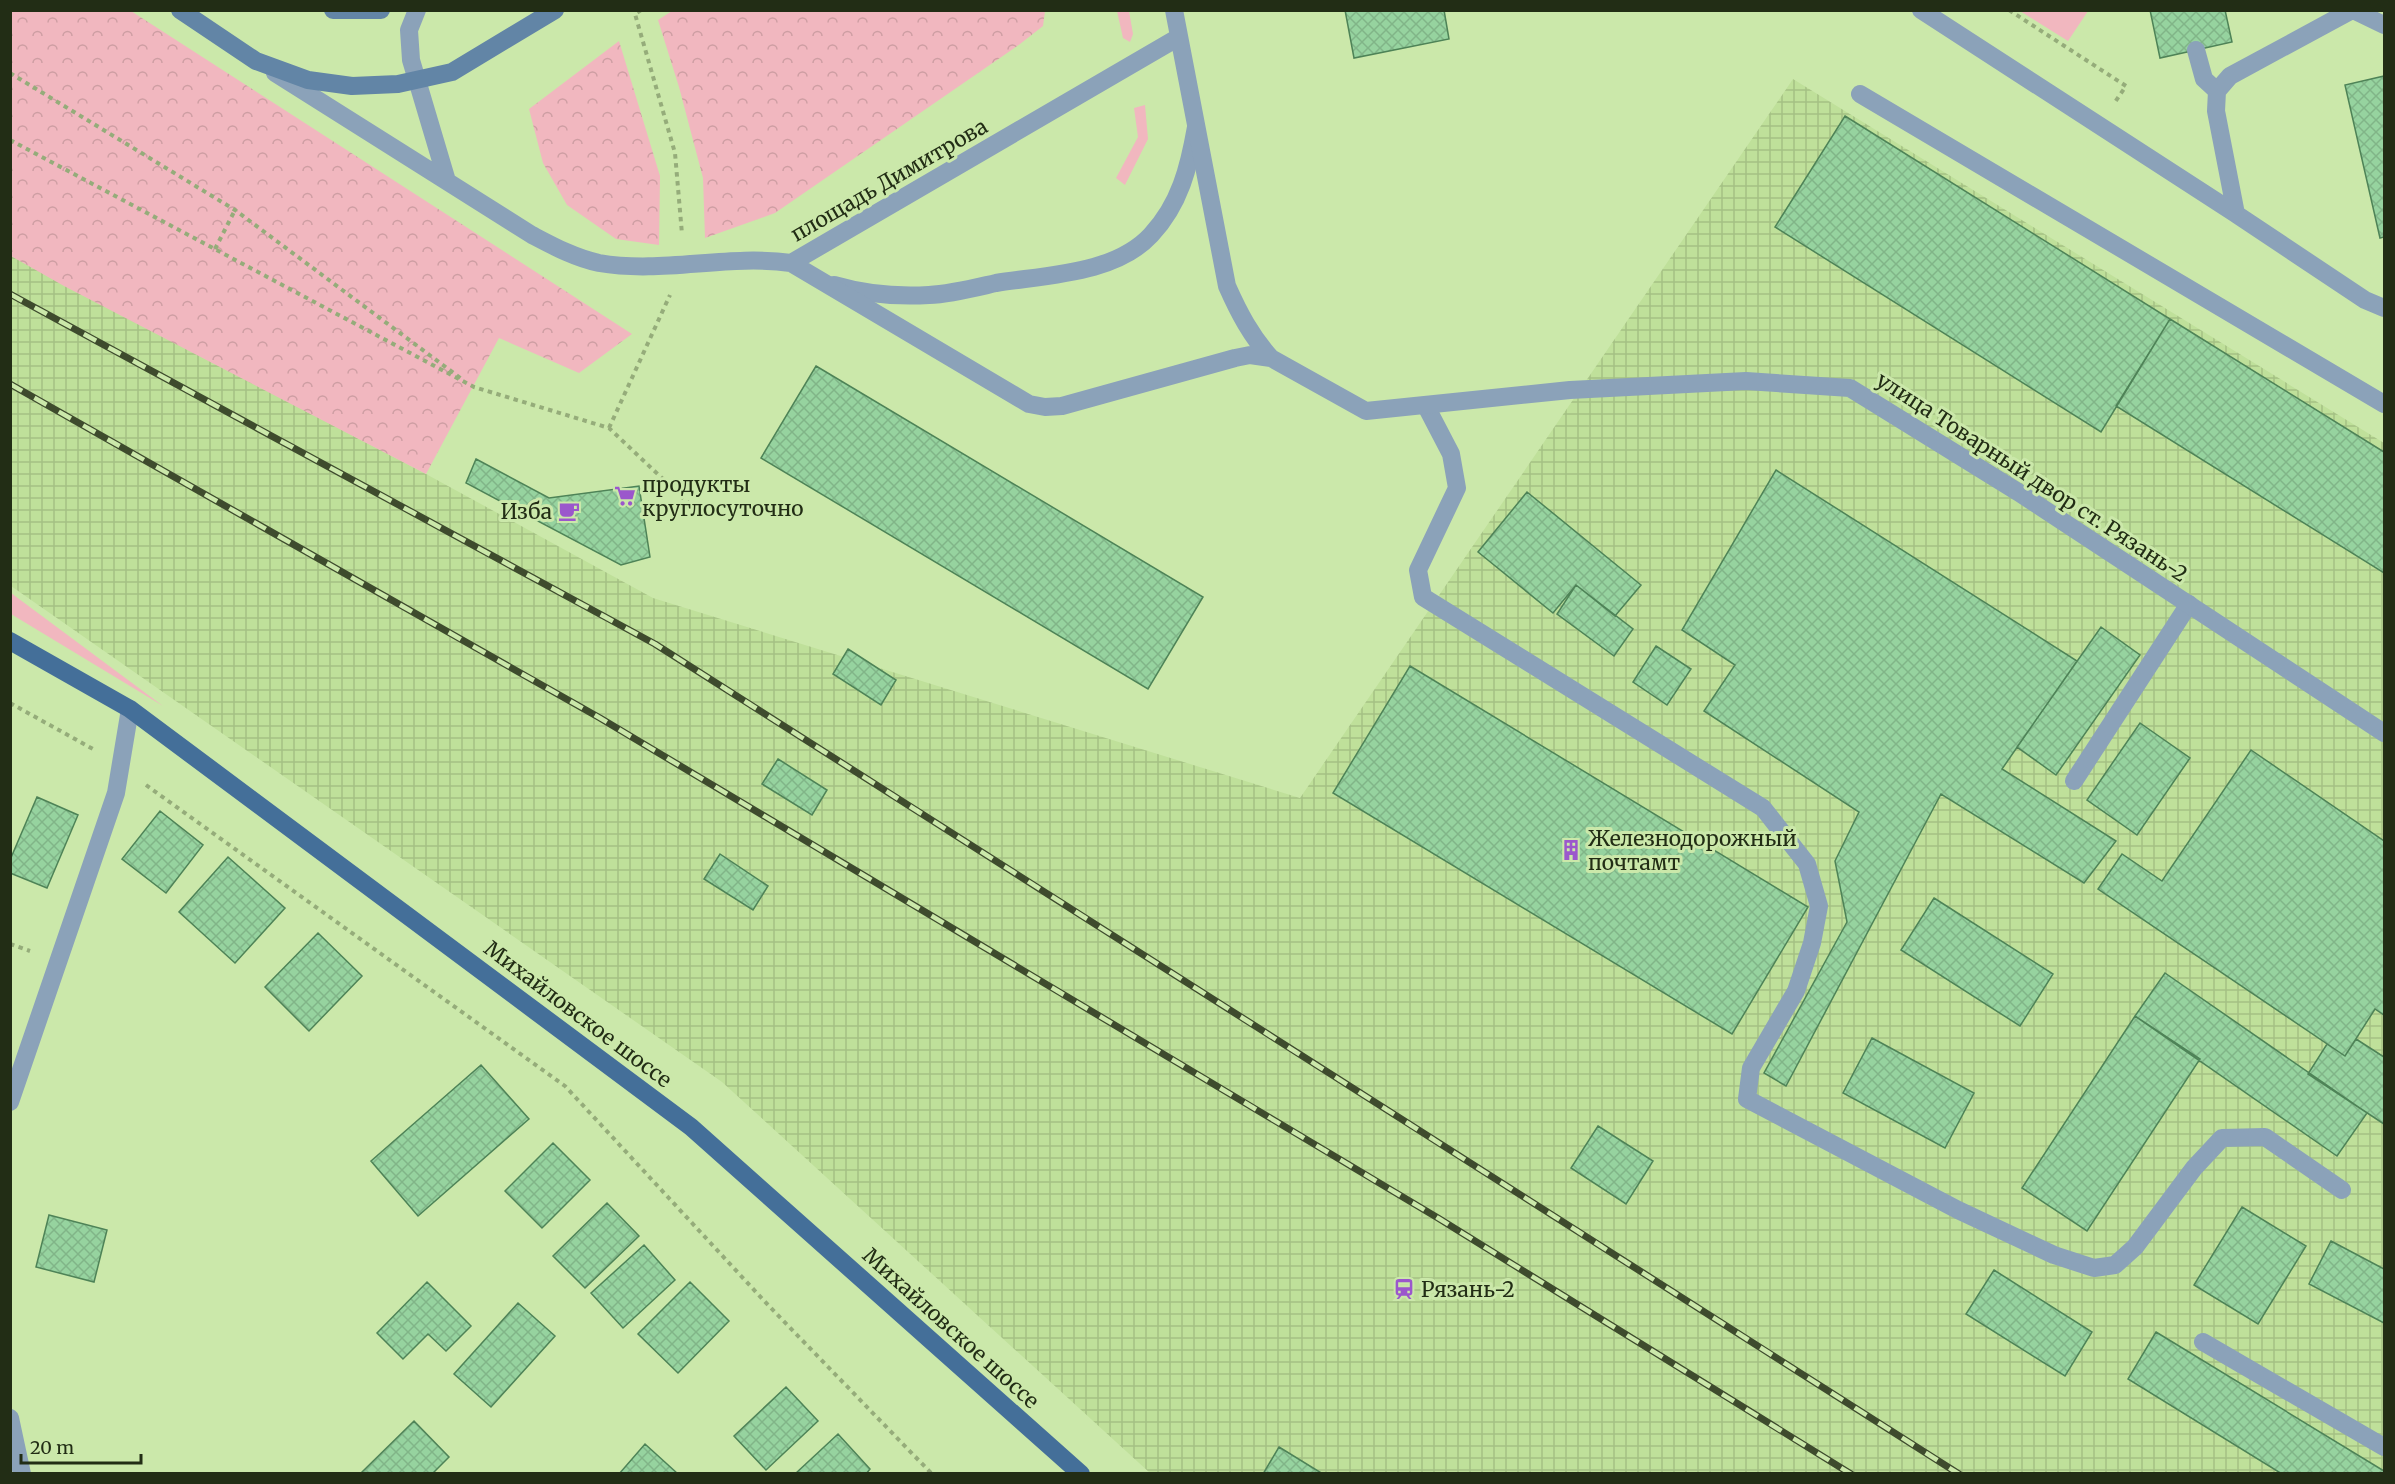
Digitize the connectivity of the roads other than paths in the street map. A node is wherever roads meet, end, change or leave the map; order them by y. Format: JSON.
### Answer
{"nodes":[{"id":1,"x":180,"y":10,"type":"edge"},
{"id":2,"x":333,"y":10,"type":"edge"},
{"id":3,"x":381,"y":10,"type":"edge"},
{"id":4,"x":417,"y":10,"type":"edge"},
{"id":5,"x":555,"y":10,"type":"edge"},
{"id":6,"x":1174,"y":10,"type":"edge"},
{"id":7,"x":1921,"y":10,"type":"edge"},
{"id":8,"x":2353,"y":10,"type":"edge"},
{"id":9,"x":2385,"y":25,"type":"edge"},
{"id":10,"x":1179,"y":37,"type":"junction"},
{"id":11,"x":2196,"y":50,"type":"dead end"},
{"id":12,"x":256,"y":61,"type":"junction"},
{"id":13,"x":417,"y":80,"type":"junction"},
{"id":14,"x":2217,"y":91,"type":"junction"},
{"id":15,"x":1860,"y":94,"type":"dead end"},
{"id":16,"x":1196,"y":125,"type":"junction"},
{"id":17,"x":447,"y":181,"type":"junction"},
{"id":18,"x":2236,"y":214,"type":"junction"},
{"id":19,"x":791,"y":263,"type":"junction"},
{"id":20,"x":829,"y":284,"type":"junction"},
{"id":21,"x":2385,"y":308,"type":"edge"},
{"id":22,"x":1271,"y":358,"type":"junction"},
{"id":23,"x":2385,"y":404,"type":"edge"},
{"id":24,"x":1426,"y":406,"type":"junction"},
{"id":25,"x":2189,"y":604,"type":"junction"},
{"id":26,"x":10,"y":641,"type":"edge"},
{"id":27,"x":130,"y":709,"type":"junction"},
{"id":28,"x":2385,"y":733,"type":"edge"},
{"id":29,"x":2074,"y":781,"type":"dead end"},
{"id":30,"x":10,"y":1102,"type":"edge"},
{"id":31,"x":2342,"y":1190,"type":"dead end"},
{"id":32,"x":2203,"y":1342,"type":"dead end"},
{"id":33,"x":10,"y":1418,"type":"edge"},
{"id":34,"x":2385,"y":1447,"type":"edge"},
{"id":35,"x":22,"y":1473,"type":"edge"},
{"id":36,"x":1081,"y":1473,"type":"edge"}],
"edges":[{"from":1,"to":12,"type":"street"},
{"from":2,"to":3,"type":"street"},
{"from":4,"to":13,"type":"street"},
{"from":5,"to":13,"type":"street"},
{"from":6,"to":10,"type":"street"},
{"from":7,"to":18,"type":"street"},
{"from":8,"to":9,"type":"street"},
{"from":8,"to":14,"type":"street"},
{"from":10,"to":16,"type":"street"},
{"from":10,"to":19,"type":"street","name":"площадь Димитрова"},
{"from":11,"to":14,"type":"street"},
{"from":12,"to":13,"type":"street"},
{"from":12,"to":17,"type":"street","name":"площадь Димитрова"},
{"from":13,"to":17,"type":"street"},
{"from":14,"to":18,"type":"street"},
{"from":15,"to":23,"type":"street"},
{"from":16,"to":20,"type":"street"},
{"from":16,"to":22,"type":"street"},
{"from":17,"to":19,"type":"street","name":"площадь Димитрова"},
{"from":18,"to":21,"type":"street"},
{"from":19,"to":20,"type":"street"},
{"from":20,"to":22,"type":"street"},
{"from":22,"to":24,"type":"street","name":"улица Товарный двор ст. Рязань-2"},
{"from":24,"to":25,"type":"street","name":"улица Товарный двор ст. Рязань-2"},
{"from":24,"to":31,"type":"street"},
{"from":25,"to":28,"type":"street","name":"улица Товарный двор ст. Рязань-2"},
{"from":25,"to":29,"type":"street"},
{"from":26,"to":27,"type":"main road","name":"Михайловское шоссе"},
{"from":27,"to":30,"type":"street"},
{"from":27,"to":36,"type":"main road","name":"Михайловское шоссе"},
{"from":32,"to":34,"type":"street"},
{"from":33,"to":35,"type":"street"}]}
